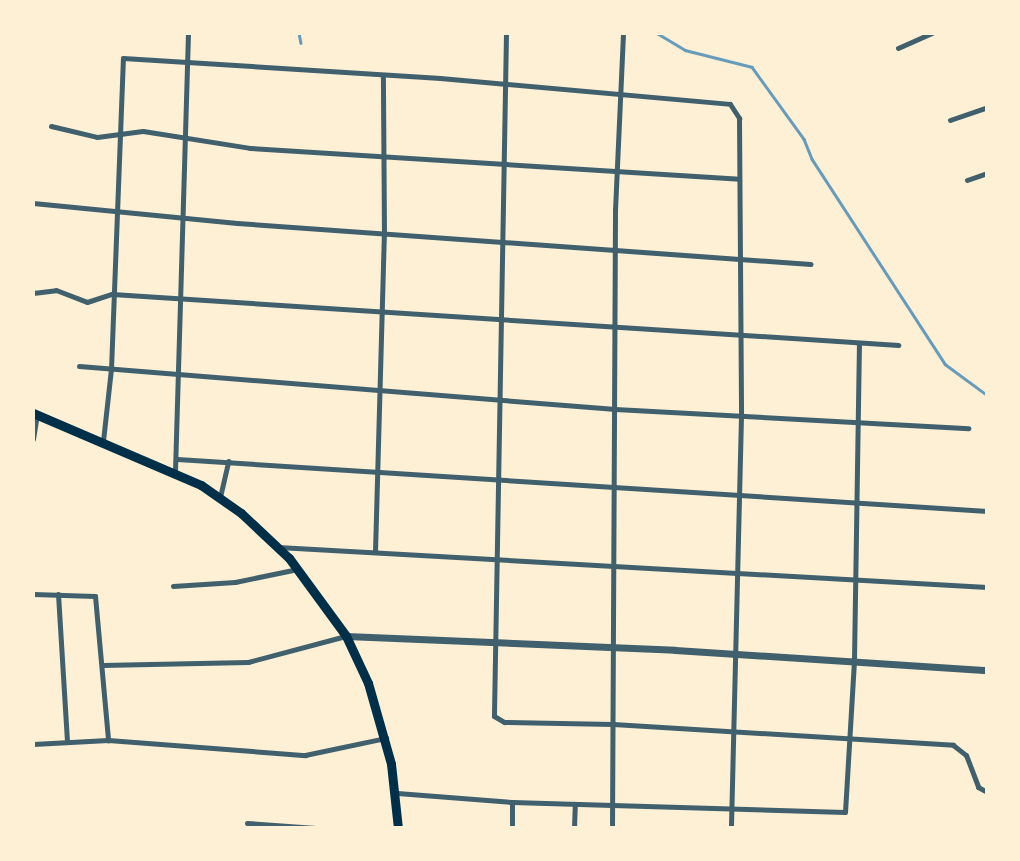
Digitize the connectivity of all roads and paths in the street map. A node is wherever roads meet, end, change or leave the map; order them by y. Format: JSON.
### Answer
{"nodes":[{"id":1,"x":188,"y":33,"type":"edge"},
{"id":2,"x":506,"y":33,"type":"edge"},
{"id":3,"x":623,"y":33,"type":"edge"},
{"id":4,"x":932,"y":33,"type":"edge"},
{"id":5,"x":898,"y":48,"type":"dead end"},
{"id":6,"x":187,"y":59,"type":"junction"},
{"id":7,"x":383,"y":76,"type":"junction"},
{"id":8,"x":505,"y":84,"type":"junction"},
{"id":9,"x":620,"y":94,"type":"junction"},
{"id":10,"x":987,"y":107,"type":"edge"},
{"id":11,"x":950,"y":120,"type":"dead end"},
{"id":12,"x":51,"y":126,"type":"dead end"},
{"id":13,"x":121,"y":133,"type":"junction"},
{"id":14,"x":184,"y":138,"type":"junction"},
{"id":15,"x":383,"y":157,"type":"junction"},
{"id":16,"x":503,"y":165,"type":"junction"},
{"id":17,"x":617,"y":173,"type":"junction"},
{"id":18,"x":987,"y":173,"type":"edge"},
{"id":19,"x":739,"y":179,"type":"junction"},
{"id":20,"x":967,"y":180,"type":"dead end"},
{"id":21,"x":33,"y":203,"type":"edge"},
{"id":22,"x":119,"y":214,"type":"junction"},
{"id":23,"x":181,"y":218,"type":"junction"},
{"id":24,"x":384,"y":234,"type":"junction"},
{"id":25,"x":501,"y":242,"type":"junction"},
{"id":26,"x":618,"y":250,"type":"junction"},
{"id":27,"x":736,"y":260,"type":"junction"},
{"id":28,"x":811,"y":264,"type":"dead end"},
{"id":29,"x":33,"y":293,"type":"edge"},
{"id":30,"x":112,"y":294,"type":"junction"},
{"id":31,"x":178,"y":298,"type":"junction"},
{"id":32,"x":383,"y":315,"type":"junction"},
{"id":33,"x":499,"y":320,"type":"junction"},
{"id":34,"x":617,"y":328,"type":"junction"},
{"id":35,"x":737,"y":335,"type":"junction"},
{"id":36,"x":859,"y":344,"type":"junction"},
{"id":37,"x":898,"y":345,"type":"dead end"},
{"id":38,"x":79,"y":366,"type":"dead end"},
{"id":39,"x":111,"y":369,"type":"junction"},
{"id":40,"x":178,"y":374,"type":"junction"},
{"id":41,"x":379,"y":390,"type":"junction"},
{"id":42,"x":498,"y":400,"type":"junction"},
{"id":43,"x":615,"y":409,"type":"junction"},
{"id":44,"x":35,"y":414,"type":"edge"},
{"id":45,"x":741,"y":416,"type":"junction"},
{"id":46,"x":858,"y":424,"type":"junction"},
{"id":47,"x":968,"y":428,"type":"dead end"},
{"id":48,"x":33,"y":439,"type":"edge"},
{"id":49,"x":103,"y":442,"type":"junction"},
{"id":50,"x":177,"y":458,"type":"junction"},
{"id":51,"x":228,"y":461,"type":"junction"},
{"id":52,"x":375,"y":470,"type":"junction"},
{"id":53,"x":175,"y":471,"type":"junction"},
{"id":54,"x":497,"y":481,"type":"junction"},
{"id":55,"x":614,"y":488,"type":"junction"},
{"id":56,"x":737,"y":495,"type":"junction"},
{"id":57,"x":220,"y":498,"type":"junction"},
{"id":58,"x":856,"y":505,"type":"junction"},
{"id":59,"x":987,"y":511,"type":"edge"},
{"id":60,"x":278,"y":547,"type":"junction"},
{"id":61,"x":375,"y":552,"type":"junction"},
{"id":62,"x":495,"y":561,"type":"junction"},
{"id":63,"x":612,"y":567,"type":"junction"},
{"id":64,"x":298,"y":569,"type":"junction"},
{"id":65,"x":737,"y":574,"type":"junction"},
{"id":66,"x":854,"y":582,"type":"junction"},
{"id":67,"x":173,"y":586,"type":"dead end"},
{"id":68,"x":987,"y":587,"type":"edge"},
{"id":69,"x":33,"y":594,"type":"edge"},
{"id":70,"x":58,"y":594,"type":"junction"},
{"id":71,"x":345,"y":636,"type":"junction"},
{"id":72,"x":495,"y":643,"type":"junction"},
{"id":73,"x":614,"y":647,"type":"junction"},
{"id":74,"x":733,"y":653,"type":"junction"},
{"id":75,"x":854,"y":660,"type":"junction"},
{"id":76,"x":102,"y":665,"type":"junction"},
{"id":77,"x":987,"y":670,"type":"edge"},
{"id":78,"x":613,"y":724,"type":"junction"},
{"id":79,"x":731,"y":732,"type":"junction"},
{"id":80,"x":386,"y":738,"type":"junction"},
{"id":81,"x":108,"y":740,"type":"junction"},
{"id":82,"x":850,"y":741,"type":"junction"},
{"id":83,"x":67,"y":742,"type":"junction"},
{"id":84,"x":33,"y":744,"type":"edge"},
{"id":85,"x":987,"y":792,"type":"edge"},
{"id":86,"x":397,"y":793,"type":"junction"},
{"id":87,"x":512,"y":802,"type":"junction"},
{"id":88,"x":575,"y":804,"type":"junction"},
{"id":89,"x":610,"y":805,"type":"junction"},
{"id":90,"x":731,"y":810,"type":"junction"},
{"id":91,"x":247,"y":824,"type":"dead end"},
{"id":92,"x":316,"y":828,"type":"edge"},
{"id":93,"x":398,"y":828,"type":"edge"},
{"id":94,"x":512,"y":828,"type":"edge"},
{"id":95,"x":574,"y":828,"type":"edge"},
{"id":96,"x":612,"y":828,"type":"edge"},
{"id":97,"x":731,"y":828,"type":"edge"}],
"edges":[{"from":1,"to":6,"type":"street"},
{"from":2,"to":8,"type":"street"},
{"from":3,"to":9,"type":"street"},
{"from":4,"to":5,"type":"street"},
{"from":6,"to":7,"type":"street"},
{"from":6,"to":13,"type":"street"},
{"from":6,"to":14,"type":"street"},
{"from":7,"to":8,"type":"street"},
{"from":7,"to":15,"type":"street"},
{"from":8,"to":9,"type":"street"},
{"from":8,"to":16,"type":"street"},
{"from":9,"to":17,"type":"street"},
{"from":9,"to":19,"type":"street"},
{"from":10,"to":11,"type":"street"},
{"from":12,"to":13,"type":"street"},
{"from":13,"to":14,"type":"street"},
{"from":13,"to":22,"type":"street"},
{"from":14,"to":15,"type":"street"},
{"from":14,"to":23,"type":"street"},
{"from":15,"to":16,"type":"street"},
{"from":15,"to":24,"type":"street"},
{"from":16,"to":17,"type":"street"},
{"from":16,"to":25,"type":"street"},
{"from":17,"to":19,"type":"street"},
{"from":17,"to":26,"type":"street"},
{"from":18,"to":20,"type":"street"},
{"from":19,"to":27,"type":"street"},
{"from":21,"to":22,"type":"street"},
{"from":22,"to":23,"type":"street"},
{"from":22,"to":30,"type":"street"},
{"from":23,"to":24,"type":"street"},
{"from":23,"to":31,"type":"street"},
{"from":24,"to":25,"type":"street"},
{"from":24,"to":32,"type":"street"},
{"from":25,"to":26,"type":"street"},
{"from":25,"to":33,"type":"street"},
{"from":26,"to":27,"type":"street"},
{"from":26,"to":34,"type":"street"},
{"from":27,"to":28,"type":"street"},
{"from":27,"to":35,"type":"street"},
{"from":29,"to":30,"type":"street"},
{"from":30,"to":31,"type":"street"},
{"from":30,"to":39,"type":"street"},
{"from":31,"to":32,"type":"street"},
{"from":31,"to":40,"type":"street"},
{"from":32,"to":33,"type":"street"},
{"from":32,"to":41,"type":"street"},
{"from":33,"to":34,"type":"street"},
{"from":33,"to":42,"type":"street"},
{"from":34,"to":35,"type":"street"},
{"from":34,"to":43,"type":"street"},
{"from":35,"to":36,"type":"street"},
{"from":35,"to":45,"type":"street"},
{"from":36,"to":37,"type":"street"},
{"from":36,"to":46,"type":"street"},
{"from":38,"to":39,"type":"street"},
{"from":39,"to":40,"type":"street"},
{"from":39,"to":49,"type":"street"},
{"from":40,"to":41,"type":"street"},
{"from":40,"to":50,"type":"street"},
{"from":41,"to":42,"type":"street"},
{"from":41,"to":52,"type":"street"},
{"from":42,"to":43,"type":"street"},
{"from":42,"to":54,"type":"street"},
{"from":43,"to":45,"type":"street"},
{"from":43,"to":55,"type":"street"},
{"from":44,"to":48,"type":"street"},
{"from":44,"to":49,"type":"highway"},
{"from":45,"to":46,"type":"street"},
{"from":45,"to":56,"type":"street"},
{"from":46,"to":47,"type":"street"},
{"from":46,"to":58,"type":"street"},
{"from":49,"to":53,"type":"highway"},
{"from":50,"to":51,"type":"street"},
{"from":50,"to":53,"type":"street"},
{"from":51,"to":52,"type":"street"},
{"from":51,"to":57,"type":"street"},
{"from":52,"to":54,"type":"street"},
{"from":52,"to":61,"type":"street"},
{"from":53,"to":57,"type":"highway"},
{"from":54,"to":55,"type":"street"},
{"from":54,"to":62,"type":"street"},
{"from":55,"to":56,"type":"street"},
{"from":55,"to":63,"type":"street"},
{"from":56,"to":58,"type":"street"},
{"from":56,"to":65,"type":"street"},
{"from":57,"to":60,"type":"highway"},
{"from":58,"to":59,"type":"street"},
{"from":58,"to":66,"type":"street"},
{"from":60,"to":61,"type":"street"},
{"from":60,"to":64,"type":"highway"},
{"from":61,"to":62,"type":"street"},
{"from":62,"to":63,"type":"street"},
{"from":62,"to":72,"type":"street"},
{"from":63,"to":65,"type":"street"},
{"from":63,"to":73,"type":"street"},
{"from":64,"to":67,"type":"street"},
{"from":64,"to":71,"type":"highway"},
{"from":65,"to":66,"type":"street"},
{"from":65,"to":74,"type":"street"},
{"from":66,"to":68,"type":"street"},
{"from":66,"to":75,"type":"street"},
{"from":69,"to":70,"type":"street"},
{"from":70,"to":76,"type":"street"},
{"from":70,"to":83,"type":"street"},
{"from":71,"to":72,"type":"street"},
{"from":71,"to":76,"type":"street"},
{"from":71,"to":80,"type":"highway"},
{"from":72,"to":73,"type":"street"},
{"from":72,"to":78,"type":"street"},
{"from":73,"to":74,"type":"street"},
{"from":73,"to":78,"type":"street"},
{"from":74,"to":75,"type":"street"},
{"from":74,"to":79,"type":"street"},
{"from":75,"to":77,"type":"street"},
{"from":75,"to":82,"type":"street"},
{"from":76,"to":81,"type":"street"},
{"from":78,"to":79,"type":"street"},
{"from":78,"to":89,"type":"street"},
{"from":79,"to":82,"type":"street"},
{"from":79,"to":90,"type":"street"},
{"from":80,"to":81,"type":"street"},
{"from":80,"to":86,"type":"highway"},
{"from":81,"to":83,"type":"street"},
{"from":82,"to":85,"type":"street"},
{"from":82,"to":90,"type":"street"},
{"from":83,"to":84,"type":"street"},
{"from":86,"to":87,"type":"street"},
{"from":86,"to":93,"type":"highway"},
{"from":87,"to":88,"type":"street"},
{"from":87,"to":94,"type":"street"},
{"from":88,"to":89,"type":"street"},
{"from":88,"to":95,"type":"street"},
{"from":89,"to":90,"type":"street"},
{"from":89,"to":96,"type":"street"},
{"from":90,"to":97,"type":"street"},
{"from":91,"to":92,"type":"street"}]}
